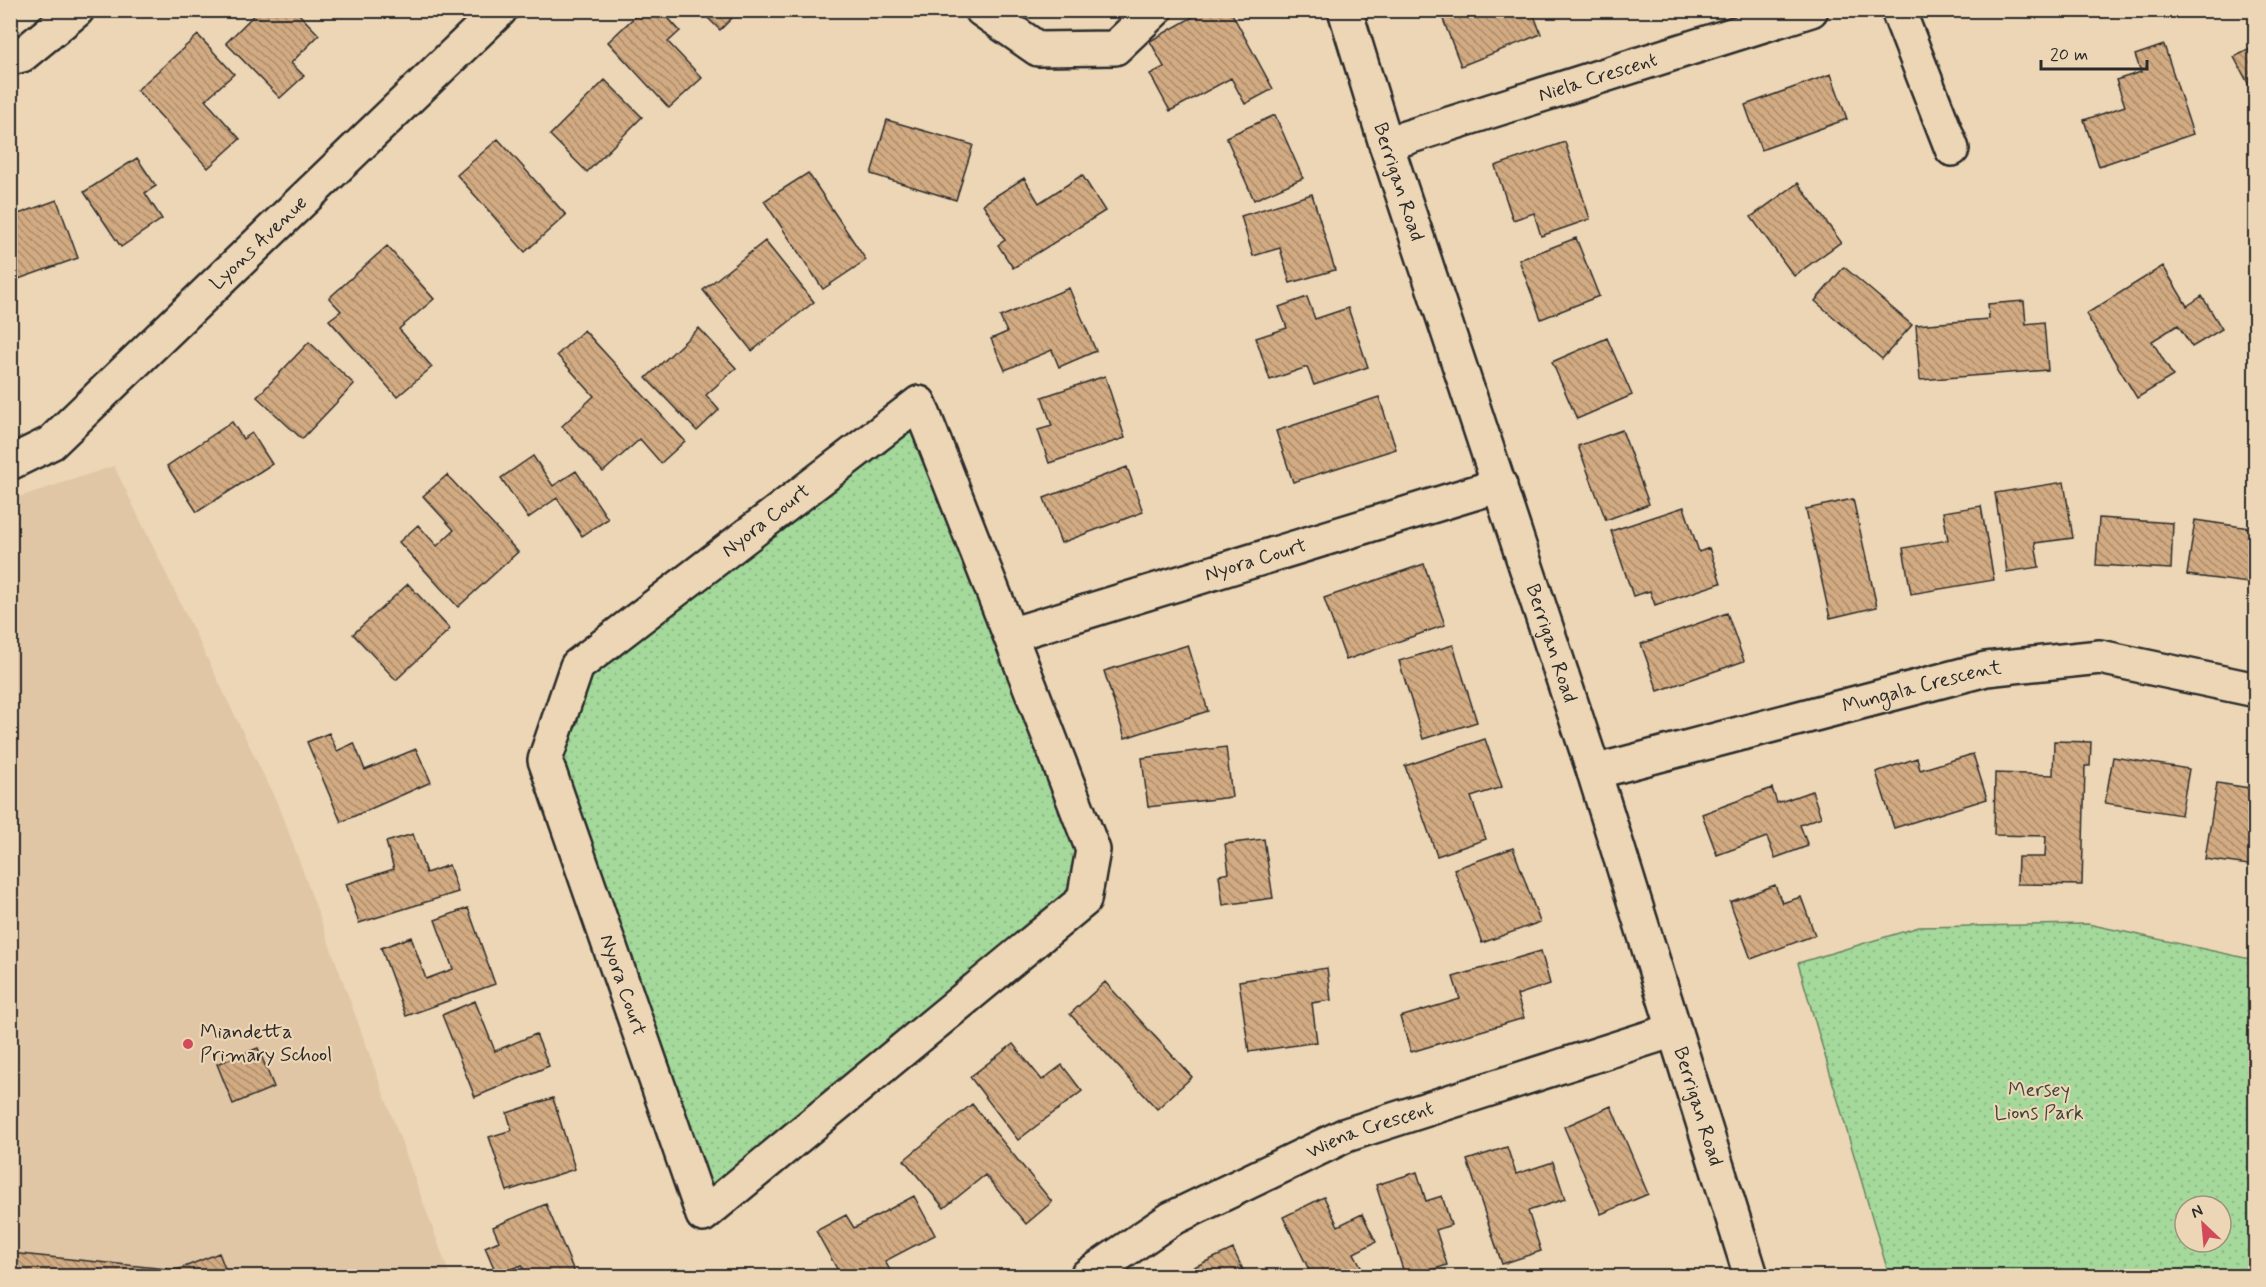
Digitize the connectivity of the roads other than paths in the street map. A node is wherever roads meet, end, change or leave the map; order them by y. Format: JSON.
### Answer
{"nodes":[{"id":1,"x":77,"y":10,"type":"edge"},
{"id":2,"x":500,"y":10,"type":"edge"},
{"id":3,"x":982,"y":10,"type":"edge"},
{"id":4,"x":1155,"y":10,"type":"edge"},
{"id":5,"x":1345,"y":10,"type":"edge"},
{"id":6,"x":1811,"y":10,"type":"edge"},
{"id":7,"x":1899,"y":10,"type":"edge"},
{"id":8,"x":10,"y":58,"type":"edge"},
{"id":9,"x":1386,"y":144,"type":"junction"},
{"id":10,"x":1952,"y":149,"type":"dead end"},
{"id":11,"x":10,"y":463,"type":"edge"},
{"id":12,"x":1500,"y":485,"type":"junction"},
{"id":13,"x":1010,"y":635,"type":"junction"},
{"id":14,"x":2256,"y":690,"type":"edge"},
{"id":15,"x":1594,"y":772,"type":"junction"},
{"id":16,"x":1674,"y":1030,"type":"junction"},
{"id":17,"x":1087,"y":1276,"type":"edge"},
{"id":18,"x":1751,"y":1276,"type":"edge"}],
"edges":[{"from":1,"to":8,"type":"street"},
{"from":2,"to":11,"type":"street","name":"Lyons Avenue"},
{"from":3,"to":4,"type":"street"},
{"from":5,"to":9,"type":"street","name":"Berrigan Road"},
{"from":6,"to":9,"type":"street","name":"Niela Crescent"},
{"from":7,"to":10,"type":"street"},
{"from":9,"to":12,"type":"street","name":"Berrigan Road"},
{"from":12,"to":13,"type":"street","name":"Nyora Court"},
{"from":12,"to":15,"type":"street","name":"Berrigan Road"},
{"from":13,"to":13,"type":"street","name":"Nyora Court"},
{"from":14,"to":15,"type":"street","name":"Mungala Crescent"},
{"from":15,"to":16,"type":"street","name":"Berrigan Road"},
{"from":16,"to":17,"type":"street","name":"Wiena Crescent"},
{"from":16,"to":18,"type":"street","name":"Berrigan Road"}]}
